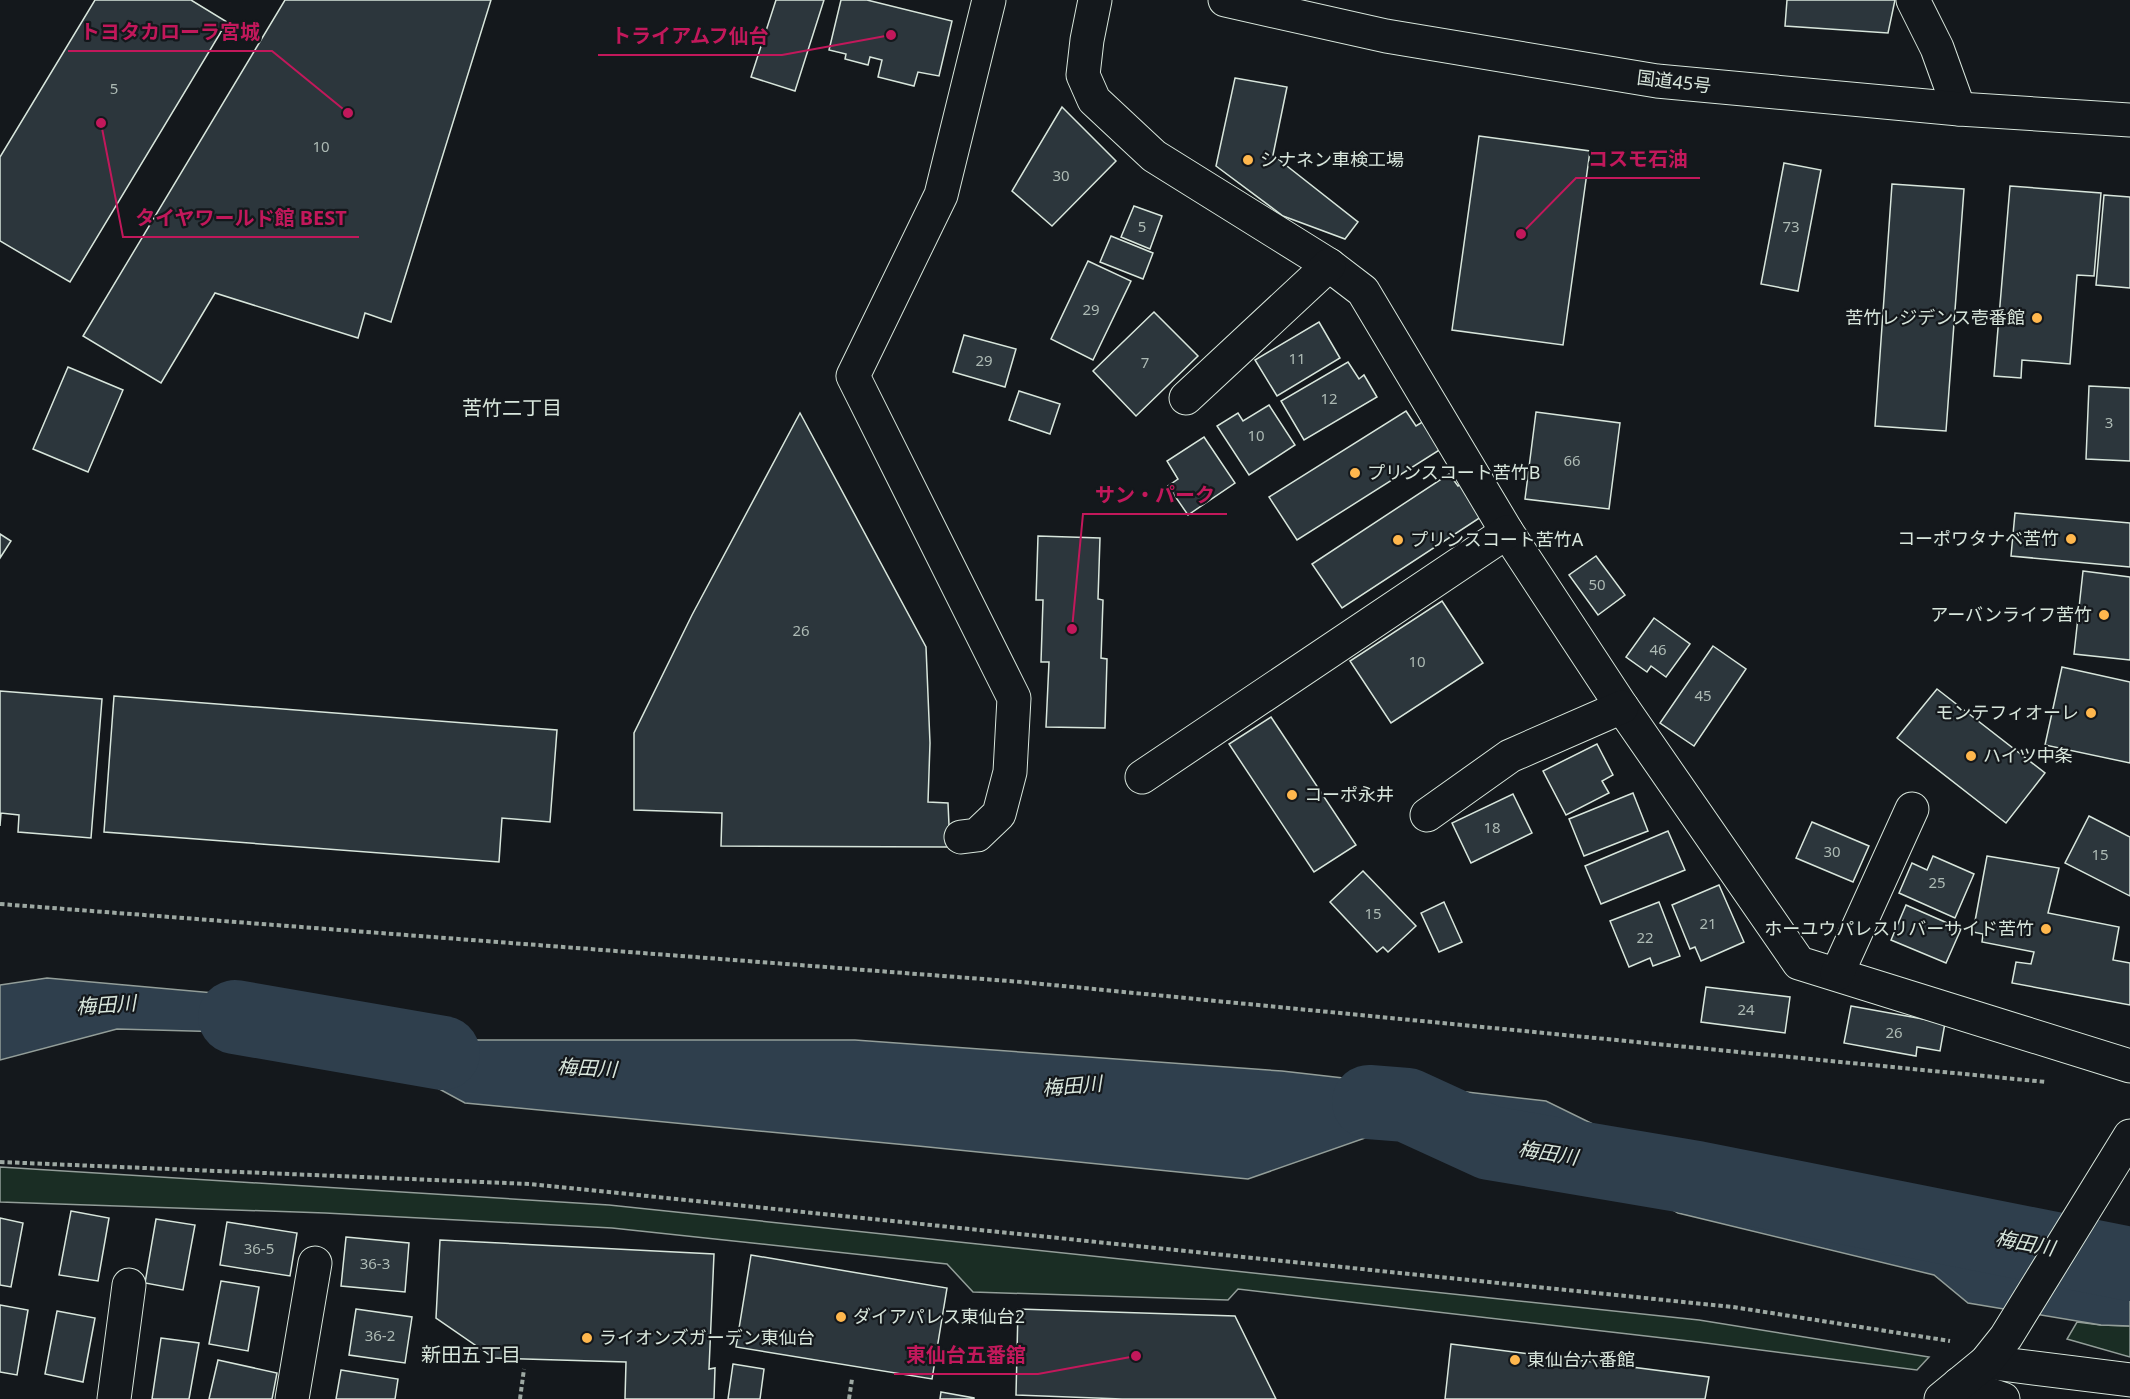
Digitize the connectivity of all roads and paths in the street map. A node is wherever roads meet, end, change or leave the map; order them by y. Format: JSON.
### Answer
{"nodes":[{"id":1,"x":989,"y":0,"type":"edge"},
{"id":2,"x":1095,"y":0,"type":"edge"},
{"id":3,"x":1225,"y":0,"type":"edge"},
{"id":4,"x":1913,"y":0,"type":"edge"},
{"id":5,"x":1959,"y":109,"type":"junction"},
{"id":6,"x":2130,"y":120,"type":"edge"},
{"id":7,"x":1329,"y":265,"type":"junction"},
{"id":8,"x":1186,"y":398,"type":"dead end"},
{"id":9,"x":1507,"y":532,"type":"junction"},
{"id":10,"x":1622,"y":707,"type":"junction"},
{"id":11,"x":1142,"y":777,"type":"dead end"},
{"id":12,"x":1912,"y":809,"type":"dead end"},
{"id":13,"x":1426,"y":815,"type":"dead end"},
{"id":14,"x":961,"y":837,"type":"dead end"},
{"id":15,"x":0,"y":904,"type":"edge"},
{"id":16,"x":1837,"y":974,"type":"junction"},
{"id":17,"x":2130,"y":1066,"type":"edge"},
{"id":18,"x":2047,"y":1082,"type":"dead end"},
{"id":19,"x":2130,"y":1136,"type":"edge"},
{"id":20,"x":0,"y":1162,"type":"edge"},
{"id":21,"x":315,"y":1263,"type":"dead end"},
{"id":22,"x":129,"y":1285,"type":"dead end"},
{"id":23,"x":1997,"y":1349,"type":"junction"},
{"id":24,"x":524,"y":1369,"type":"dead end"},
{"id":25,"x":852,"y":1379,"type":"dead end"},
{"id":26,"x":2130,"y":1380,"type":"edge"},
{"id":27,"x":1950,"y":1391,"type":"edge"},
{"id":28,"x":114,"y":1399,"type":"edge"},
{"id":29,"x":292,"y":1399,"type":"edge"},
{"id":30,"x":520,"y":1399,"type":"edge"},
{"id":31,"x":849,"y":1399,"type":"edge"},
{"id":32,"x":2003,"y":1399,"type":"edge"}],
"edges":[{"from":1,"to":14,"type":"main road"},
{"from":2,"to":7,"type":"main road"},
{"from":3,"to":5,"type":"main road","name":"国道45号"},
{"from":4,"to":5,"type":"main road"},
{"from":5,"to":6,"type":"main road","name":"国道45号"},
{"from":7,"to":8,"type":"main road"},
{"from":7,"to":9,"type":"main road"},
{"from":9,"to":10,"type":"main road"},
{"from":9,"to":11,"type":"main road"},
{"from":10,"to":13,"type":"main road"},
{"from":10,"to":16,"type":"main road"},
{"from":12,"to":16,"type":"main road"},
{"from":15,"to":18,"type":"path"},
{"from":16,"to":17,"type":"main road"},
{"from":19,"to":23,"type":"main road"},
{"from":20,"to":23,"type":"path"},
{"from":21,"to":29,"type":"main road"},
{"from":22,"to":28,"type":"main road"},
{"from":23,"to":26,"type":"main road"},
{"from":23,"to":27,"type":"main road"},
{"from":24,"to":30,"type":"path"},
{"from":25,"to":31,"type":"path"},
{"from":27,"to":32,"type":"main road"}]}
